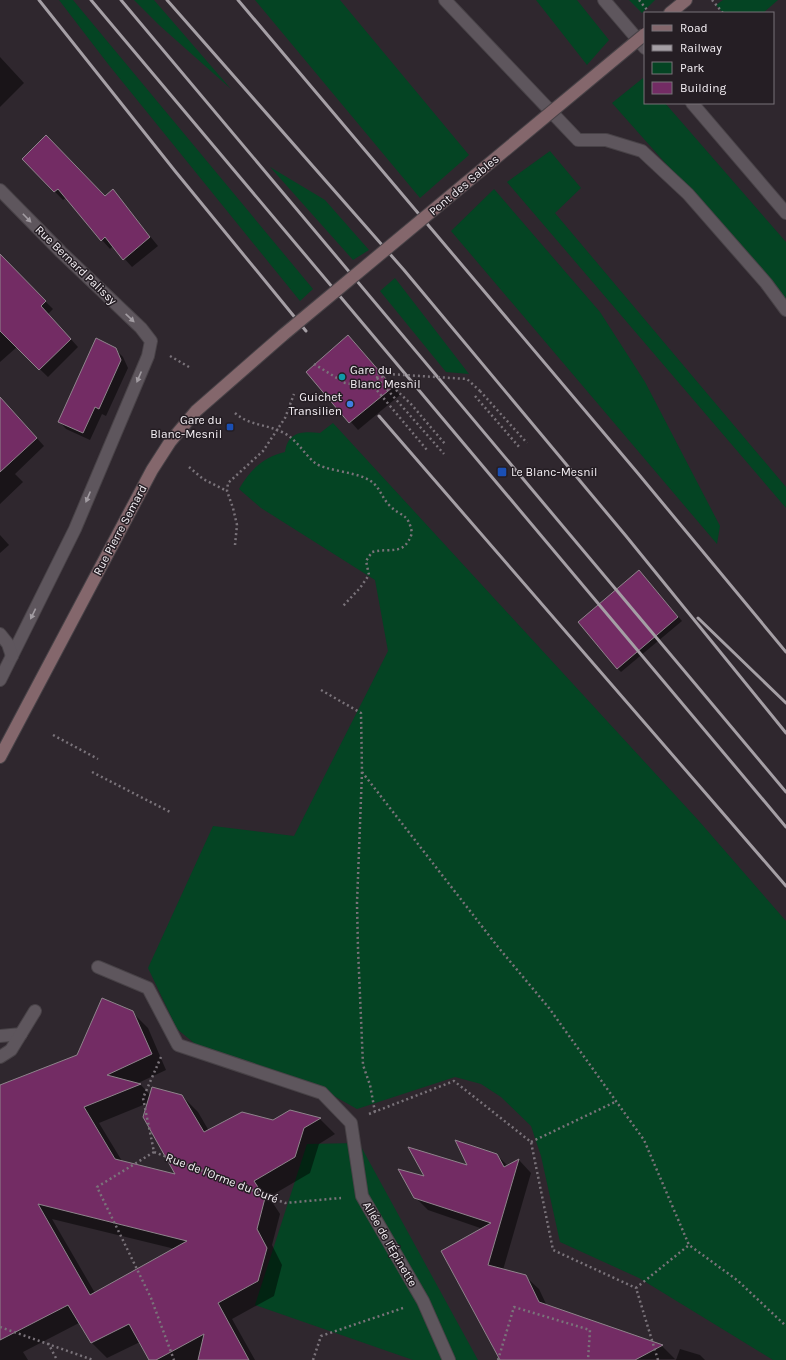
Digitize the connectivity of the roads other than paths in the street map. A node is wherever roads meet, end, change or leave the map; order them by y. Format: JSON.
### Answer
{"nodes":[{"id":1,"x":445,"y":0,"type":"edge"},
{"id":2,"x":604,"y":0,"type":"edge"},
{"id":3,"x":686,"y":0,"type":"edge"},
{"id":4,"x":671,"y":12,"type":"edge"},
{"id":5,"x":644,"y":35,"type":"edge"},
{"id":6,"x":644,"y":47,"type":"edge"},
{"id":7,"x":693,"y":104,"type":"edge"},
{"id":8,"x":0,"y":190,"type":"edge"},
{"id":9,"x":786,"y":213,"type":"edge"},
{"id":10,"x":786,"y":310,"type":"edge"},
{"id":11,"x":283,"y":335,"type":"joint"},
{"id":12,"x":0,"y":634,"type":"edge"},
{"id":13,"x":12,"y":656,"type":"junction"},
{"id":14,"x":0,"y":680,"type":"edge"},
{"id":15,"x":0,"y":757,"type":"edge"},
{"id":16,"x":98,"y":967,"type":"dead end"},
{"id":17,"x":35,"y":1011,"type":"dead end"},
{"id":18,"x":21,"y":1034,"type":"junction"},
{"id":19,"x":0,"y":1036,"type":"edge"},
{"id":20,"x":0,"y":1057,"type":"edge"},
{"id":21,"x":449,"y":1360,"type":"edge"}],
"edges":[{"from":1,"to":10,"type":"street"},
{"from":2,"to":6,"type":"street"},
{"from":3,"to":4,"type":"main road"},
{"from":5,"to":11,"type":"main road","name":"Pont des Sables","bridge":true},
{"from":7,"to":9,"type":"street"},
{"from":8,"to":13,"type":"street","name":"Rue Bernard Palissy","one_way":true},
{"from":11,"to":15,"type":"main road","name":"Rue Pierre Semard"},
{"from":12,"to":13,"type":"street"},
{"from":13,"to":14,"type":"street"},
{"from":16,"to":21,"type":"street","name":"Allée de l'Épinette"},
{"from":17,"to":18,"type":"street"},
{"from":18,"to":19,"type":"street"},
{"from":18,"to":20,"type":"street"}]}
